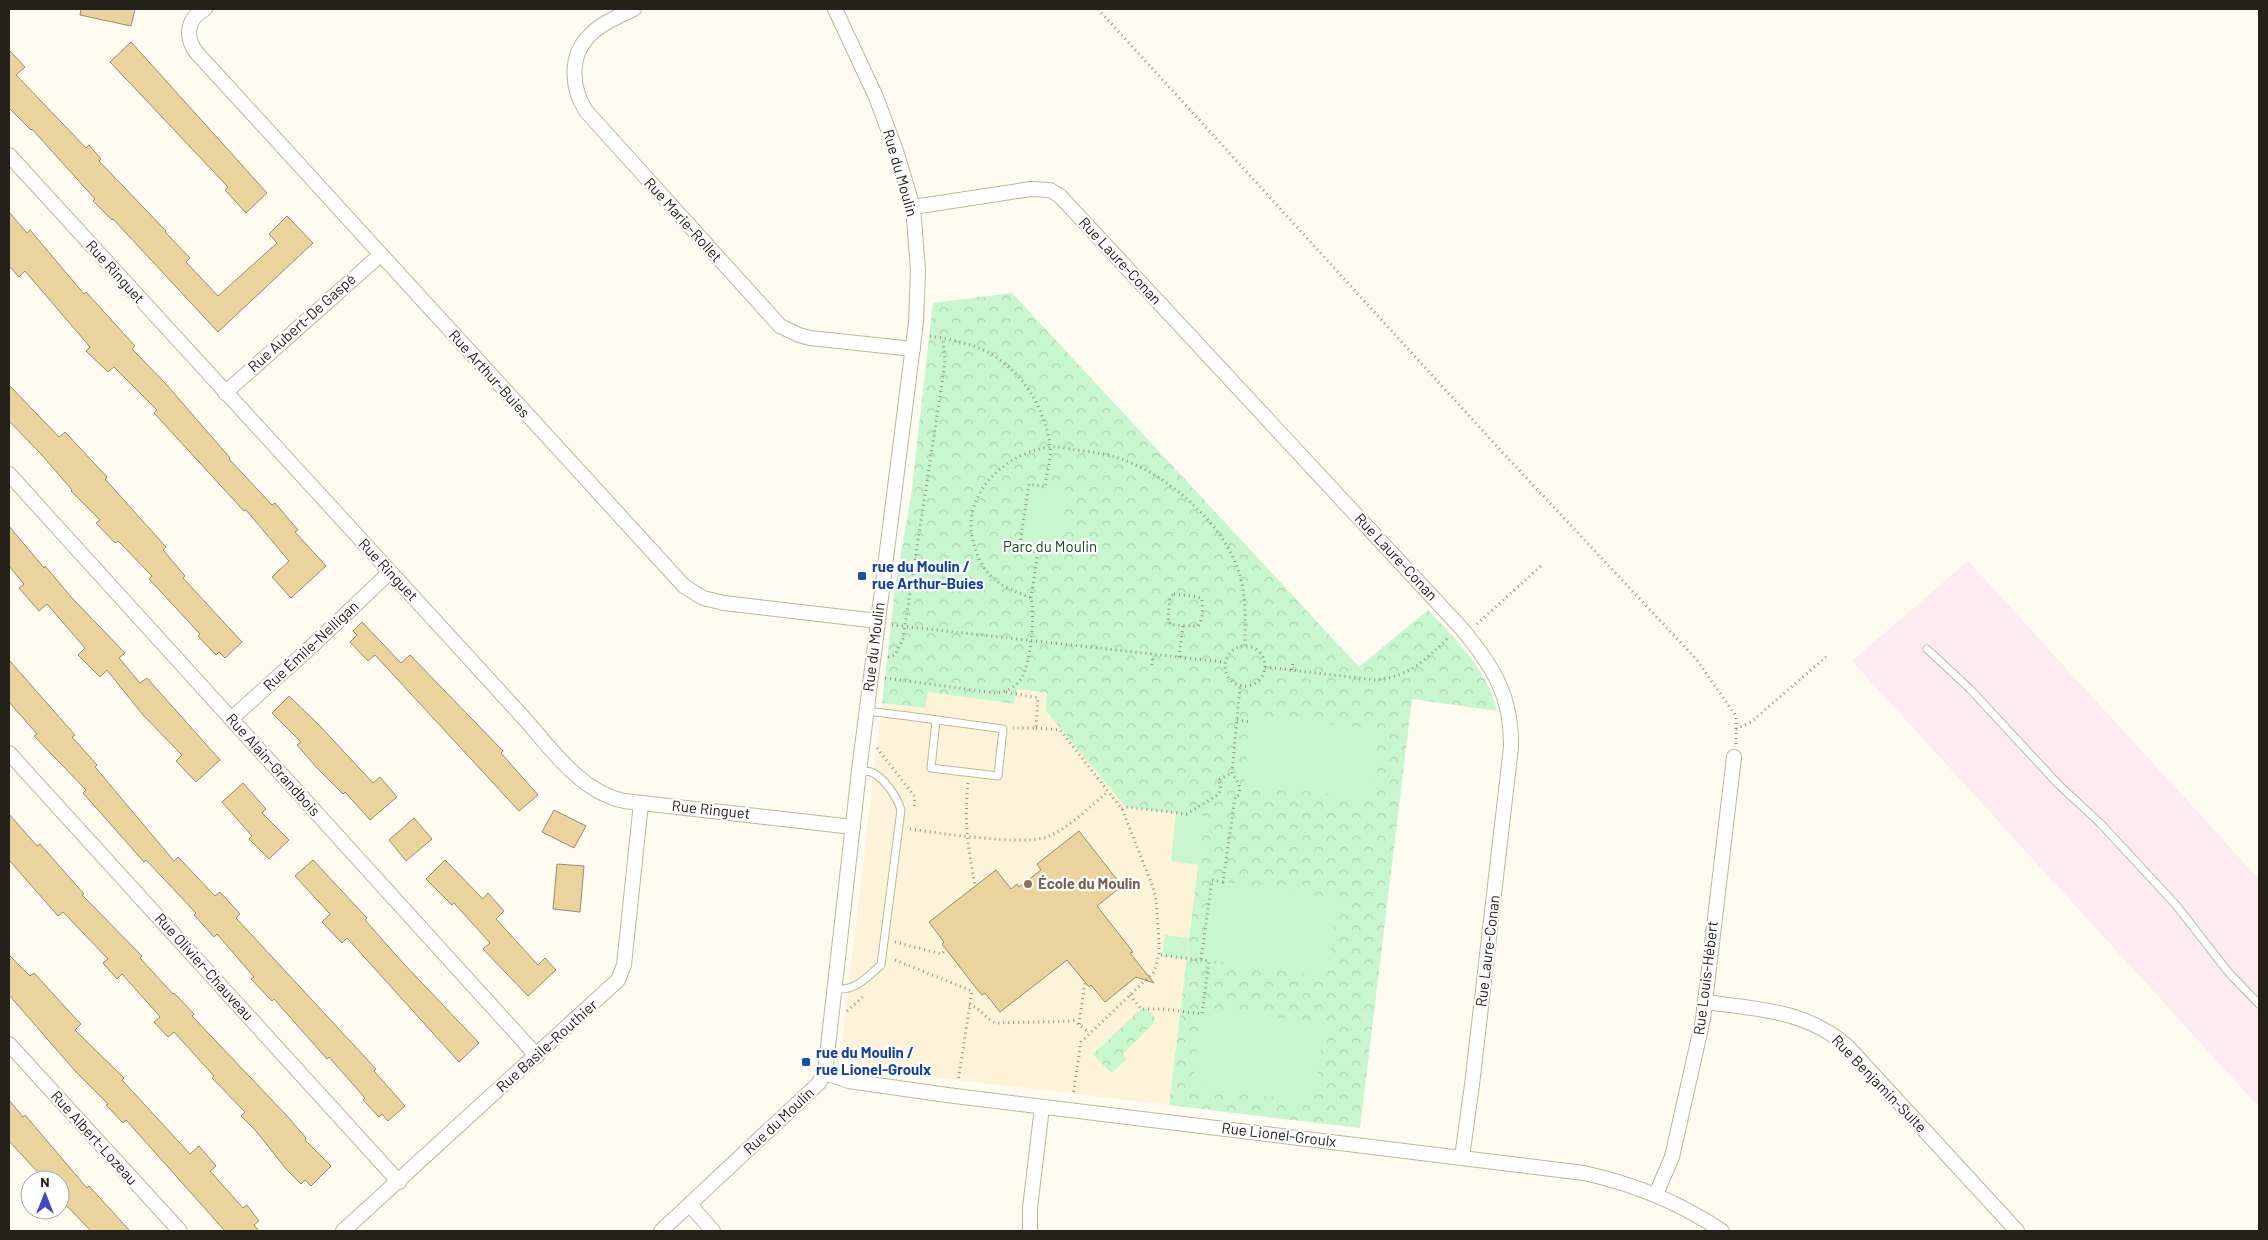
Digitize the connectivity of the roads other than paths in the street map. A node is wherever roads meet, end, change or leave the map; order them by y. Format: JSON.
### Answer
{"nodes":[{"id":1,"x":205,"y":9,"type":"edge"},
{"id":2,"x":634,"y":9,"type":"edge"},
{"id":3,"x":835,"y":9,"type":"edge"},
{"id":4,"x":9,"y":155,"type":"edge"},
{"id":5,"x":913,"y":207,"type":"junction"},
{"id":6,"x":380,"y":255,"type":"junction"},
{"id":7,"x":913,"y":349,"type":"junction"},
{"id":8,"x":225,"y":392,"type":"junction"},
{"id":9,"x":9,"y":474,"type":"edge"},
{"id":10,"x":390,"y":572,"type":"junction"},
{"id":11,"x":884,"y":623,"type":"junction"},
{"id":12,"x":1927,"y":649,"type":"dead end"},
{"id":13,"x":866,"y":711,"type":"junction"},
{"id":14,"x":231,"y":718,"type":"junction"},
{"id":15,"x":936,"y":720,"type":"junction"},
{"id":16,"x":9,"y":753,"type":"edge"},
{"id":17,"x":1734,"y":757,"type":"road end"},
{"id":18,"x":859,"y":771,"type":"junction"},
{"id":19,"x":641,"y":803,"type":"junction"},
{"id":20,"x":853,"y":827,"type":"junction"},
{"id":21,"x":834,"y":989,"type":"junction"},
{"id":22,"x":1706,"y":1002,"type":"junction"},
{"id":23,"x":2259,"y":1004,"type":"edge"},
{"id":24,"x":9,"y":1044,"type":"edge"},
{"id":25,"x":536,"y":1056,"type":"junction"},
{"id":26,"x":825,"y":1073,"type":"junction"},
{"id":27,"x":1042,"y":1107,"type":"junction"},
{"id":28,"x":1462,"y":1157,"type":"junction"},
{"id":29,"x":399,"y":1182,"type":"junction"},
{"id":30,"x":1656,"y":1194,"type":"junction"},
{"id":31,"x":690,"y":1205,"type":"junction"},
{"id":32,"x":180,"y":1231,"type":"edge"},
{"id":33,"x":343,"y":1231,"type":"edge"},
{"id":34,"x":661,"y":1231,"type":"edge"},
{"id":35,"x":713,"y":1231,"type":"edge"},
{"id":36,"x":1030,"y":1231,"type":"edge"},
{"id":37,"x":1722,"y":1231,"type":"edge"},
{"id":38,"x":2017,"y":1231,"type":"edge"}],
"edges":[{"from":1,"to":6,"type":"street","name":"Rue Arthur-Buies"},
{"from":2,"to":7,"type":"street","name":"Rue Marie-Rollet"},
{"from":3,"to":5,"type":"street","name":"Rue du Moulin"},
{"from":4,"to":8,"type":"street","name":"Rue Ringuet"},
{"from":5,"to":7,"type":"street","name":"Rue du Moulin"},
{"from":5,"to":28,"type":"street","name":"Rue Laure-Conan"},
{"from":6,"to":8,"type":"street","name":"Rue Aubert-De Gaspé"},
{"from":6,"to":11,"type":"street","name":"Rue Arthur-Buies"},
{"from":7,"to":11,"type":"street","name":"Rue du Moulin"},
{"from":8,"to":10,"type":"street","name":"Rue Ringuet"},
{"from":9,"to":14,"type":"street","name":"Rue Alain-Grandbois"},
{"from":10,"to":14,"type":"street","name":"Rue Émile-Nelligan"},
{"from":10,"to":19,"type":"street","name":"Rue Ringuet"},
{"from":11,"to":13,"type":"street","name":"Rue du Moulin"},
{"from":12,"to":23,"type":"lane"},
{"from":13,"to":15,"type":"lane"},
{"from":13,"to":18,"type":"street","name":"Rue du Moulin"},
{"from":14,"to":25,"type":"street","name":"Rue Alain-Grandbois"},
{"from":15,"to":15,"type":"lane"},
{"from":16,"to":29,"type":"street","name":"Rue Olivier-Chauveau"},
{"from":17,"to":22,"type":"street","name":"Rue Louis-Hébert"},
{"from":18,"to":20,"type":"street","name":"Rue du Moulin"},
{"from":18,"to":21,"type":"lane"},
{"from":19,"to":20,"type":"street","name":"Rue Ringuet"},
{"from":19,"to":25,"type":"street","name":"Rue Basile-Routhier"},
{"from":20,"to":21,"type":"street","name":"Rue du Moulin"},
{"from":21,"to":26,"type":"street","name":"Rue du Moulin"},
{"from":22,"to":30,"type":"street","name":"Rue Louis-Hébert"},
{"from":22,"to":38,"type":"street","name":"Rue Benjamin-Sulte"},
{"from":24,"to":32,"type":"street","name":"Rue Albert-Lozeau"},
{"from":25,"to":29,"type":"street","name":"Rue Basile-Routhier"},
{"from":26,"to":27,"type":"street","name":"Rue Lionel-Groulx"},
{"from":26,"to":31,"type":"street","name":"Rue du Moulin"},
{"from":27,"to":28,"type":"street","name":"Rue Lionel-Groulx"},
{"from":27,"to":36,"type":"street"},
{"from":28,"to":30,"type":"street","name":"Rue Lionel-Groulx"},
{"from":29,"to":33,"type":"street","name":"Rue Basile-Routhier"},
{"from":30,"to":37,"type":"street","name":"Rue Lionel-Groulx"},
{"from":31,"to":34,"type":"street","name":"Rue du Moulin"},
{"from":31,"to":35,"type":"street"}]}
